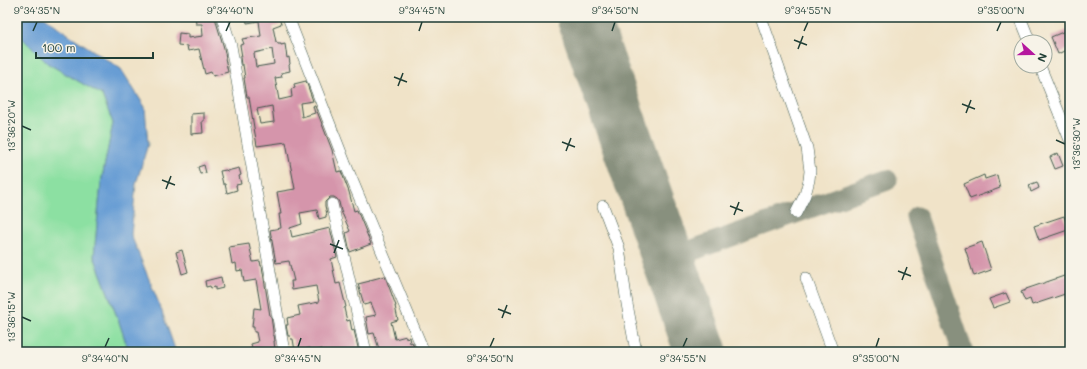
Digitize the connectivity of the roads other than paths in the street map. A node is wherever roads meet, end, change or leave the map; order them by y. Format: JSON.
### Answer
{"nodes":[{"id":1,"x":222,"y":17,"type":"edge"},
{"id":2,"x":288,"y":17,"type":"edge"},
{"id":3,"x":761,"y":17,"type":"edge"},
{"id":4,"x":1020,"y":17,"type":"edge"},
{"id":5,"x":1027,"y":34,"type":"edge"},
{"id":6,"x":1043,"y":74,"type":"edge"},
{"id":7,"x":1070,"y":140,"type":"edge"},
{"id":8,"x":332,"y":204,"type":"dead end"},
{"id":9,"x":603,"y":206,"type":"dead end"},
{"id":10,"x":796,"y":213,"type":"dead end"},
{"id":11,"x":806,"y":278,"type":"dead end"},
{"id":12,"x":284,"y":352,"type":"edge"},
{"id":13,"x":366,"y":352,"type":"edge"},
{"id":14,"x":424,"y":352,"type":"edge"},
{"id":15,"x":637,"y":352,"type":"edge"},
{"id":16,"x":833,"y":352,"type":"edge"}],
"edges":[{"from":1,"to":12,"type":"street"},
{"from":2,"to":14,"type":"street"},
{"from":3,"to":10,"type":"street"},
{"from":4,"to":5,"type":"street"},
{"from":6,"to":7,"type":"street"},
{"from":8,"to":13,"type":"street"},
{"from":9,"to":15,"type":"street"},
{"from":11,"to":16,"type":"street"}]}
